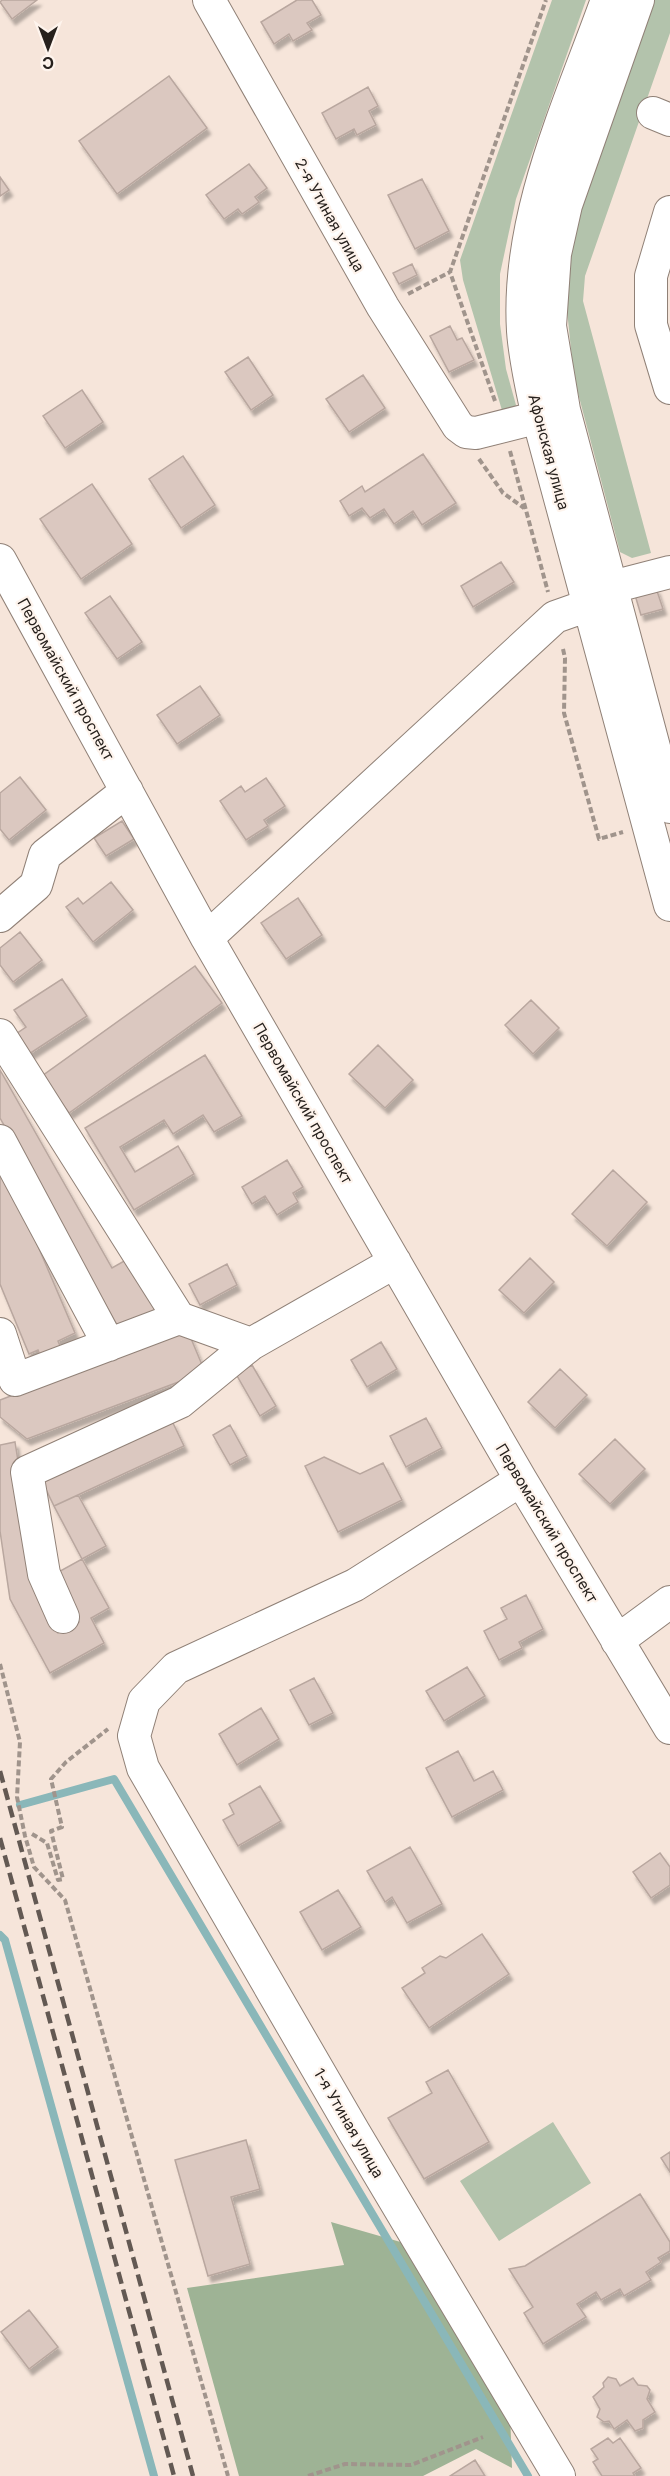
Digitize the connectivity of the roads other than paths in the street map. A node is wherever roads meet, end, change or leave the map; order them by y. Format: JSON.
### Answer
{"nodes":[{"id":1,"x":209,"y":0,"type":"edge"},
{"id":2,"x":607,"y":0,"type":"edge"},
{"id":3,"x":638,"y":0,"type":"edge"},
{"id":4,"x":670,"y":212,"type":"edge"},
{"id":5,"x":670,"y":388,"type":"edge"},
{"id":6,"x":551,"y":414,"type":"junction"},
{"id":7,"x":0,"y":560,"type":"edge"},
{"id":8,"x":670,"y":572,"type":"edge"},
{"id":9,"x":600,"y":596,"type":"junction"},
{"id":10,"x":127,"y":791,"type":"junction"},
{"id":11,"x":670,"y":807,"type":"edge"},
{"id":12,"x":668,"y":890,"type":"edge"},
{"id":13,"x":0,"y":916,"type":"edge"},
{"id":14,"x":207,"y":938,"type":"junction"},
{"id":15,"x":0,"y":1035,"type":"edge"},
{"id":16,"x":0,"y":1141,"type":"edge"},
{"id":17,"x":395,"y":1262,"type":"junction"},
{"id":18,"x":179,"y":1318,"type":"junction"},
{"id":19,"x":0,"y":1334,"type":"edge"},
{"id":20,"x":251,"y":1344,"type":"junction"},
{"id":21,"x":109,"y":1345,"type":"junction"},
{"id":22,"x":521,"y":1480,"type":"junction"},
{"id":23,"x":670,"y":1602,"type":"edge"},
{"id":24,"x":63,"y":1617,"type":"dead end"},
{"id":25,"x":616,"y":1641,"type":"junction"},
{"id":26,"x":670,"y":1728,"type":"edge"},
{"id":27,"x":559,"y":2476,"type":"edge"}],
"edges":[{"from":1,"to":6,"type":"street","name":"2-я Утиная улица"},
{"from":2,"to":6,"type":"street","name":"Афонская улица"},
{"from":3,"to":6,"type":"street","name":"Афонская улица"},
{"from":4,"to":5,"type":"street"},
{"from":6,"to":9,"type":"street","name":"Афонская улица"},
{"from":7,"to":10,"type":"street","name":"Первомайский проспект"},
{"from":8,"to":9,"type":"street"},
{"from":9,"to":11,"type":"street","name":"Афонская улица"},
{"from":9,"to":12,"type":"street","name":"Афонская улица"},
{"from":9,"to":14,"type":"street"},
{"from":10,"to":13,"type":"street"},
{"from":10,"to":14,"type":"street","name":"Первомайский проспект"},
{"from":14,"to":17,"type":"street","name":"Первомайский проспект"},
{"from":15,"to":18,"type":"street"},
{"from":16,"to":21,"type":"street"},
{"from":17,"to":20,"type":"street"},
{"from":17,"to":22,"type":"street","name":"Первомайский проспект"},
{"from":18,"to":20,"type":"street"},
{"from":18,"to":21,"type":"street"},
{"from":19,"to":21,"type":"street"},
{"from":20,"to":24,"type":"street"},
{"from":22,"to":25,"type":"street","name":"Первомайский проспект"},
{"from":22,"to":27,"type":"street","name":"1-я Утиная улица"},
{"from":23,"to":25,"type":"street"},
{"from":25,"to":26,"type":"street","name":"Первомайский проспект"}]}
